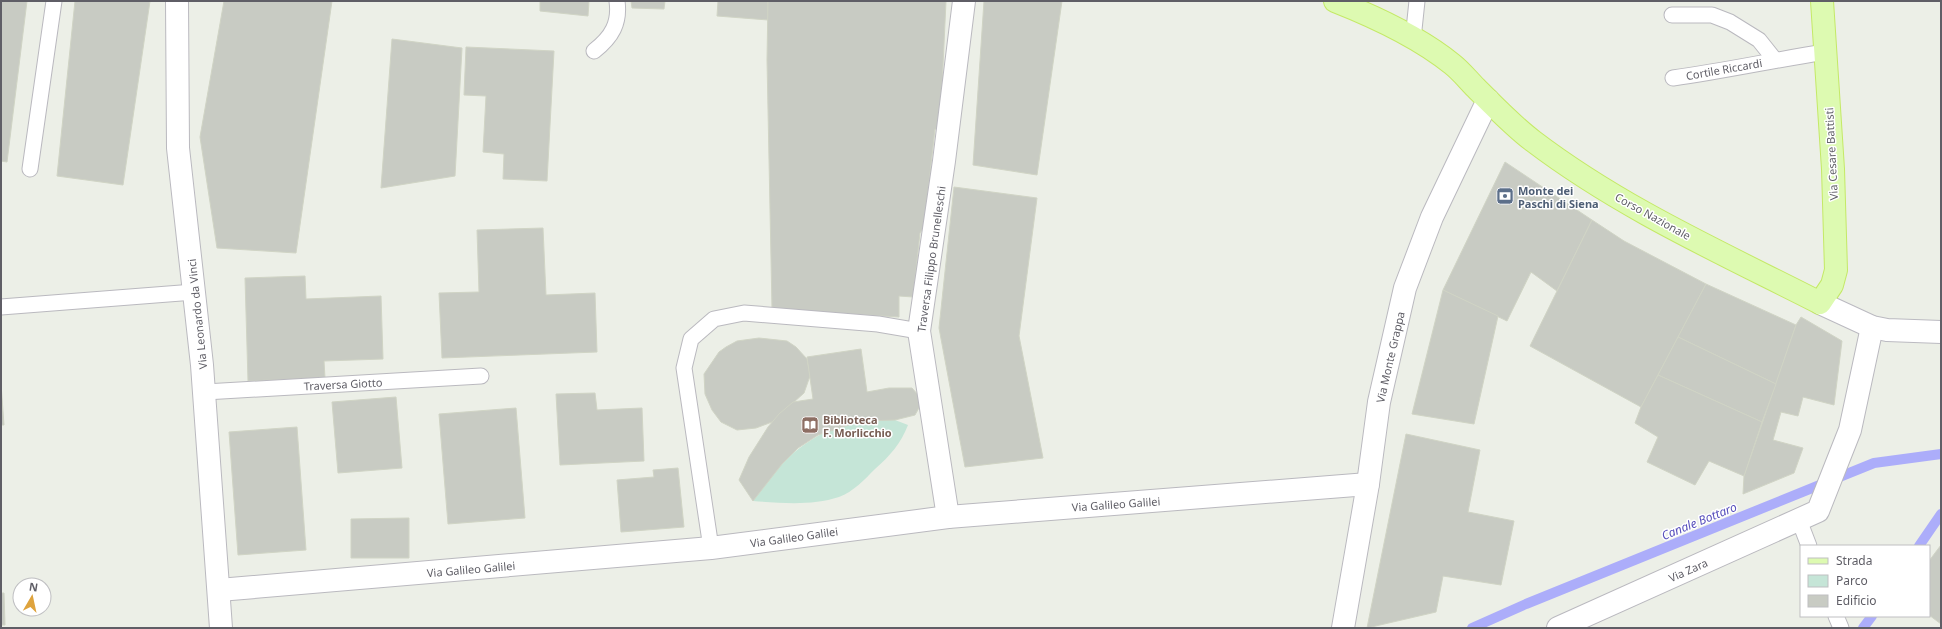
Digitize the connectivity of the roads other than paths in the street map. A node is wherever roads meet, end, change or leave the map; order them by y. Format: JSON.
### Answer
{"nodes":[{"id":1,"x":54,"y":1,"type":"edge"},
{"id":2,"x":177,"y":1,"type":"edge"},
{"id":3,"x":617,"y":1,"type":"edge"},
{"id":4,"x":964,"y":1,"type":"edge"},
{"id":5,"x":1335,"y":1,"type":"edge"},
{"id":6,"x":1417,"y":1,"type":"edge"},
{"id":7,"x":1822,"y":1,"type":"edge"},
{"id":8,"x":1672,"y":16,"type":"dead end"},
{"id":9,"x":1413,"y":39,"type":"junction"},
{"id":10,"x":594,"y":50,"type":"dead end"},
{"id":11,"x":1825,"y":52,"type":"junction"},
{"id":12,"x":1775,"y":60,"type":"junction"},
{"id":13,"x":1674,"y":78,"type":"dead end"},
{"id":14,"x":1488,"y":100,"type":"junction"},
{"id":15,"x":30,"y":168,"type":"dead end"},
{"id":16,"x":194,"y":292,"type":"junction"},
{"id":17,"x":1820,"y":303,"type":"junction"},
{"id":18,"x":1,"y":307,"type":"edge"},
{"id":19,"x":1872,"y":327,"type":"junction"},
{"id":20,"x":919,"y":331,"type":"junction"},
{"id":21,"x":1941,"y":332,"type":"edge"},
{"id":22,"x":481,"y":376,"type":"dead end"},
{"id":23,"x":204,"y":392,"type":"junction"},
{"id":24,"x":1368,"y":484,"type":"junction"},
{"id":25,"x":948,"y":516,"type":"junction"},
{"id":26,"x":1809,"y":516,"type":"junction"},
{"id":27,"x":1809,"y":545,"type":"edge"},
{"id":28,"x":710,"y":548,"type":"junction"},
{"id":29,"x":219,"y":590,"type":"junction"},
{"id":30,"x":1836,"y":617,"type":"edge"},
{"id":31,"x":221,"y":628,"type":"edge"},
{"id":32,"x":1343,"y":628,"type":"edge"},
{"id":33,"x":1558,"y":628,"type":"edge"},
{"id":34,"x":1841,"y":628,"type":"edge"}],
"edges":[{"from":1,"to":15,"type":"lane"},
{"from":2,"to":16,"type":"street","name":"Via Leonardo da Vinci"},
{"from":3,"to":10,"type":"lane"},
{"from":4,"to":20,"type":"street","name":"Traversa Filippo Brunelleschi"},
{"from":5,"to":9,"type":"main road","name":"Corso Nazionale"},
{"from":6,"to":9,"type":"lane"},
{"from":7,"to":11,"type":"main road","name":"Via Cesare Battisti"},
{"from":8,"to":12,"type":"lane","name":"Cortile Riccardi"},
{"from":9,"to":14,"type":"main road","name":"Corso Nazionale"},
{"from":11,"to":12,"type":"lane","name":"Cortile Riccardi"},
{"from":11,"to":17,"type":"main road","name":"Via Cesare Battisti"},
{"from":12,"to":13,"type":"lane","name":"Cortile Riccardi"},
{"from":14,"to":17,"type":"main road","name":"Corso Nazionale"},
{"from":14,"to":24,"type":"street","name":"Via Monte Grappa"},
{"from":16,"to":18,"type":"lane"},
{"from":16,"to":23,"type":"street","name":"Via Leonardo da Vinci"},
{"from":17,"to":19,"type":"street","name":"Corso Nazionale"},
{"from":19,"to":21,"type":"street","name":"Corso Nazionale"},
{"from":19,"to":26,"type":"street"},
{"from":20,"to":25,"type":"street","name":"Traversa Filippo Brunelleschi"},
{"from":20,"to":28,"type":"lane"},
{"from":22,"to":23,"type":"lane","name":"Traversa Giotto"},
{"from":23,"to":29,"type":"street","name":"Via Leonardo da Vinci"},
{"from":24,"to":25,"type":"street","name":"Via Galileo Galilei"},
{"from":24,"to":32,"type":"street","name":"Via Monte Grappa"},
{"from":25,"to":28,"type":"street","name":"Via Galileo Galilei"},
{"from":26,"to":27,"type":"lane"},
{"from":26,"to":33,"type":"street","name":"Via Zara"},
{"from":28,"to":29,"type":"street","name":"Via Galileo Galilei"},
{"from":29,"to":31,"type":"street","name":"Via Leonardo da Vinci"},
{"from":30,"to":34,"type":"lane"}]}
